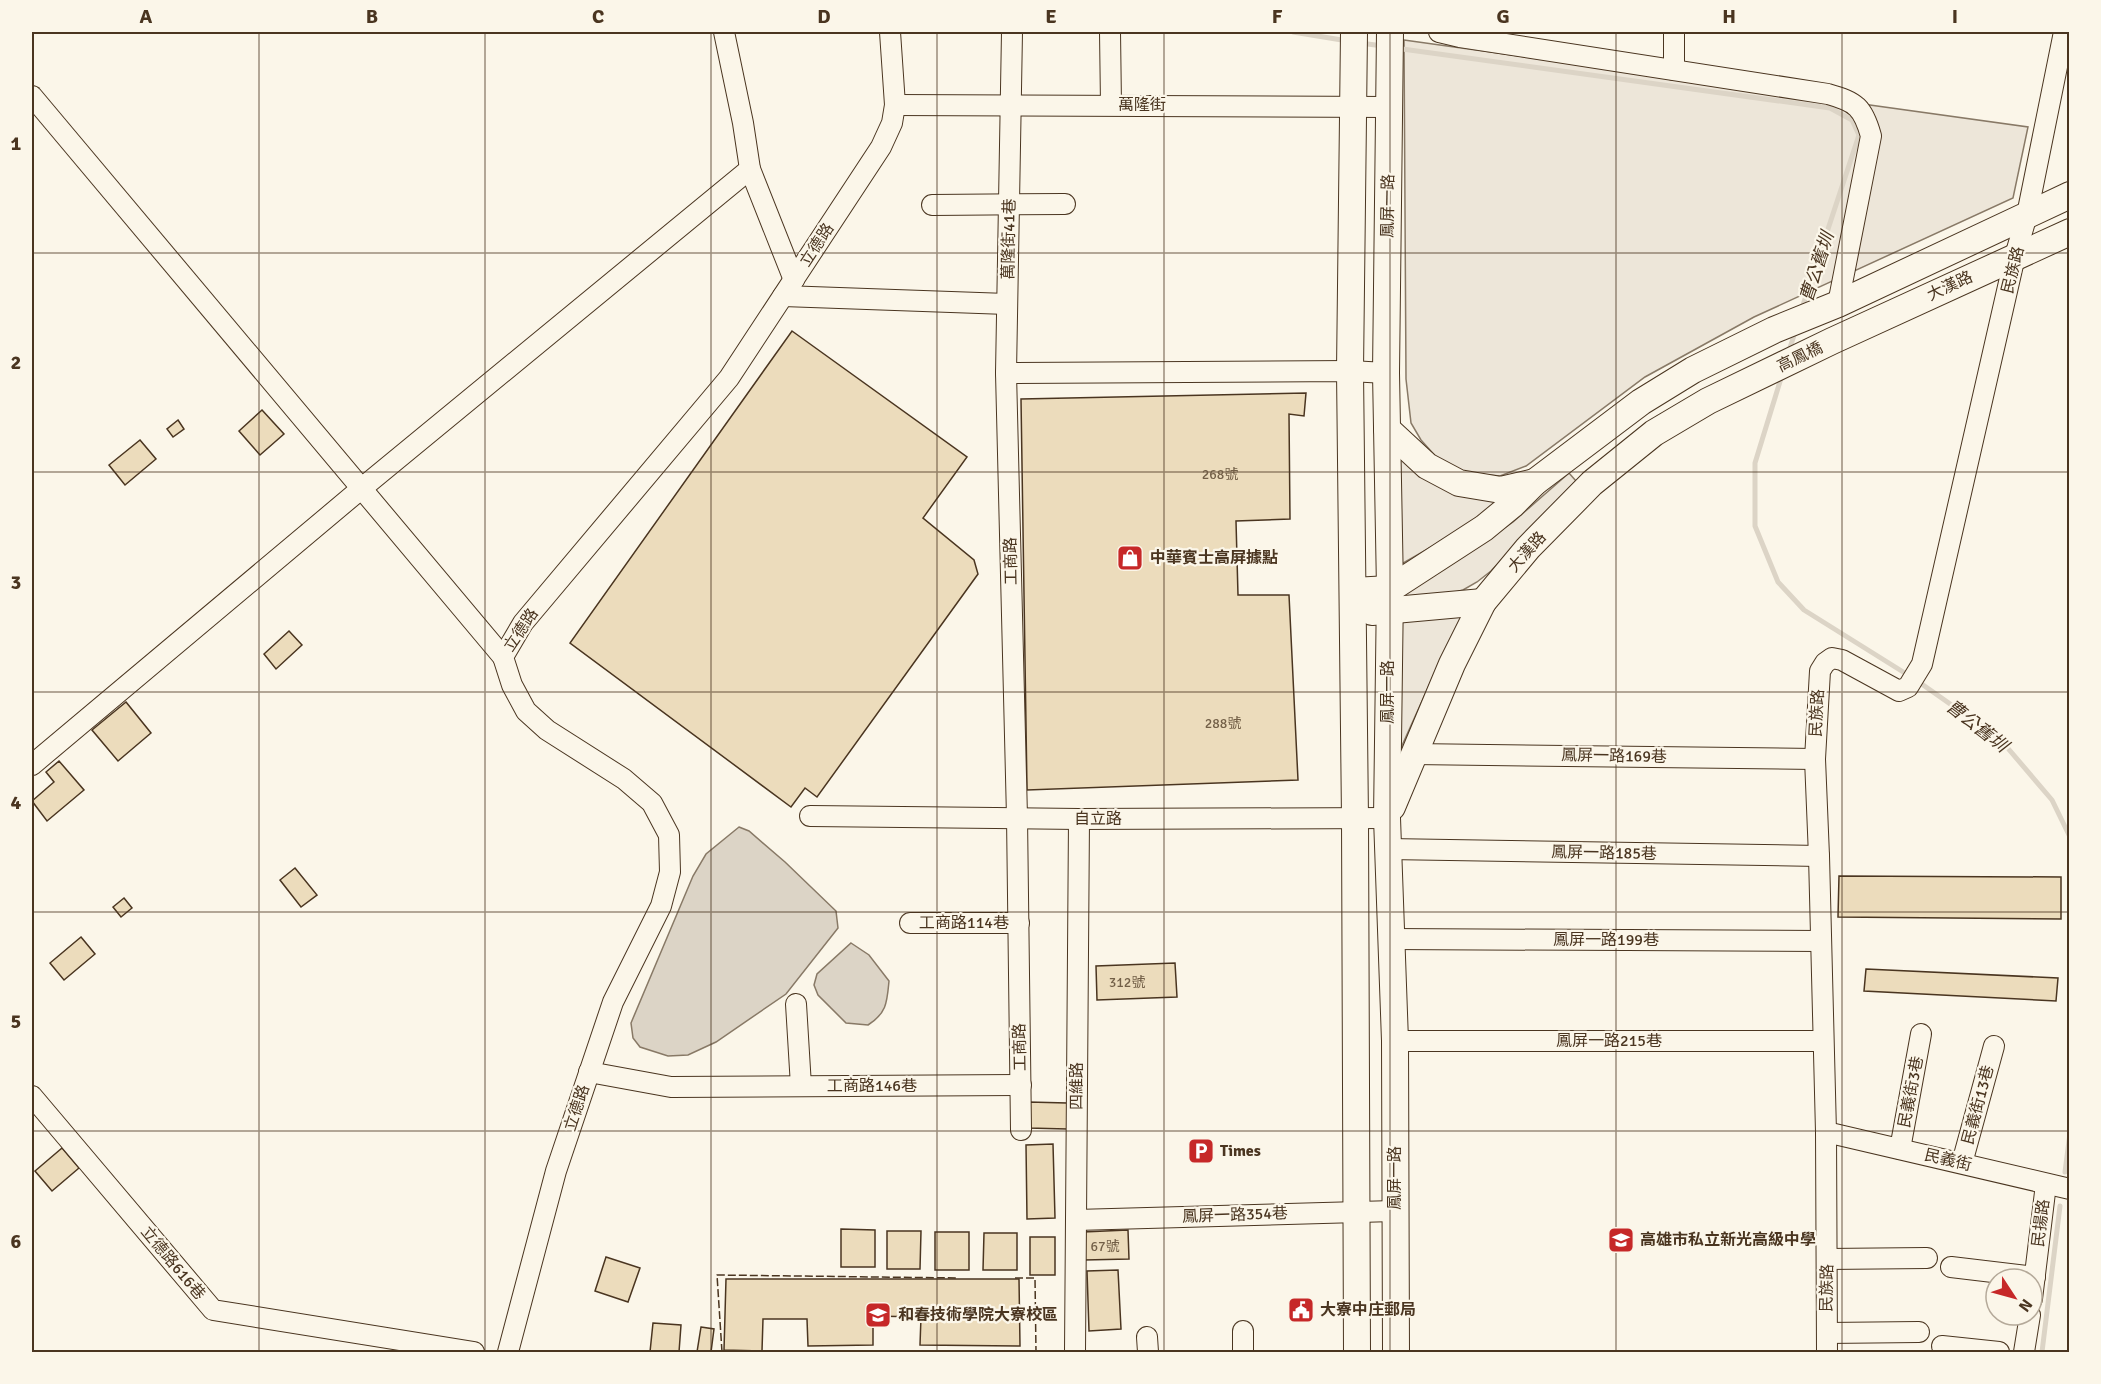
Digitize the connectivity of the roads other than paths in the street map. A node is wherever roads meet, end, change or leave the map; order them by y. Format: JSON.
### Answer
{"nodes":[{"id":1,"x":724,"y":32,"type":"edge"},
{"id":2,"x":890,"y":32,"type":"edge"},
{"id":3,"x":1012,"y":32,"type":"edge"},
{"id":4,"x":1110,"y":32,"type":"edge"},
{"id":5,"x":1390,"y":32,"type":"edge"},
{"id":6,"x":1439,"y":32,"type":"edge"},
{"id":7,"x":1674,"y":32,"type":"edge"},
{"id":8,"x":2064,"y":32,"type":"edge"},
{"id":9,"x":1354,"y":44,"type":"edge"},
{"id":10,"x":1674,"y":70,"type":"junction"},
{"id":11,"x":32,"y":96,"type":"edge"},
{"id":12,"x":895,"y":105,"type":"junction"},
{"id":13,"x":1012,"y":105,"type":"junction"},
{"id":14,"x":1111,"y":105,"type":"junction"},
{"id":15,"x":1353,"y":106,"type":"junction"},
{"id":16,"x":1389,"y":107,"type":"junction"},
{"id":17,"x":750,"y":169,"type":"junction"},
{"id":18,"x":2070,"y":195,"type":"edge"},
{"id":19,"x":1065,"y":204,"type":"dead end"},
{"id":20,"x":932,"y":205,"type":"dead end"},
{"id":21,"x":1010,"y":205,"type":"junction"},
{"id":22,"x":2027,"y":215,"type":"junction"},
{"id":23,"x":2070,"y":232,"type":"edge"},
{"id":24,"x":2015,"y":256,"type":"junction"},
{"id":25,"x":788,"y":288,"type":"junction"},
{"id":26,"x":1007,"y":304,"type":"junction"},
{"id":27,"x":1838,"y":304,"type":"junction"},
{"id":28,"x":1832,"y":341,"type":"joint"},
{"id":29,"x":1350,"y":370,"type":"junction"},
{"id":30,"x":1006,"y":373,"type":"junction"},
{"id":31,"x":1386,"y":373,"type":"junction"},
{"id":32,"x":1767,"y":373,"type":"joint"},
{"id":33,"x":1387,"y":429,"type":"junction"},
{"id":34,"x":1535,"y":482,"type":"junction"},
{"id":35,"x":362,"y":488,"type":"junction"},
{"id":36,"x":1389,"y":600,"type":"junction"},
{"id":37,"x":1354,"y":602,"type":"junction"},
{"id":38,"x":1483,"y":602,"type":"junction"},
{"id":39,"x":503,"y":657,"type":"junction"},
{"id":40,"x":1413,"y":754,"type":"junction"},
{"id":41,"x":1815,"y":759,"type":"junction"},
{"id":42,"x":32,"y":765,"type":"edge"},
{"id":43,"x":810,"y":816,"type":"dead end"},
{"id":44,"x":1017,"y":817,"type":"junction"},
{"id":45,"x":1387,"y":818,"type":"junction"},
{"id":46,"x":1079,"y":819,"type":"junction"},
{"id":47,"x":1355,"y":819,"type":"junction"},
{"id":48,"x":1388,"y":849,"type":"junction"},
{"id":49,"x":1819,"y":856,"type":"junction"},
{"id":50,"x":910,"y":923,"type":"dead end"},
{"id":51,"x":1018,"y":923,"type":"junction"},
{"id":52,"x":1391,"y":939,"type":"junction"},
{"id":53,"x":1820,"y":941,"type":"junction"},
{"id":54,"x":796,"y":1004,"type":"dead end"},
{"id":55,"x":1921,"y":1034,"type":"dead end"},
{"id":56,"x":1395,"y":1041,"type":"junction"},
{"id":57,"x":1822,"y":1041,"type":"junction"},
{"id":58,"x":1994,"y":1046,"type":"dead end"},
{"id":59,"x":589,"y":1072,"type":"junction"},
{"id":60,"x":1021,"y":1085,"type":"junction"},
{"id":61,"x":801,"y":1086,"type":"junction"},
{"id":62,"x":32,"y":1096,"type":"edge"},
{"id":63,"x":1021,"y":1130,"type":"dead end"},
{"id":64,"x":1826,"y":1132,"type":"junction"},
{"id":65,"x":1900,"y":1149,"type":"junction"},
{"id":66,"x":1962,"y":1163,"type":"junction"},
{"id":67,"x":2046,"y":1184,"type":"junction"},
{"id":68,"x":2070,"y":1189,"type":"edge"},
{"id":69,"x":1394,"y":1211,"type":"junction"},
{"id":70,"x":1357,"y":1212,"type":"junction"},
{"id":71,"x":1076,"y":1220,"type":"junction"},
{"id":72,"x":1927,"y":1258,"type":"dead end"},
{"id":73,"x":1827,"y":1259,"type":"junction"},
{"id":74,"x":1951,"y":1267,"type":"dead end"},
{"id":75,"x":2036,"y":1267,"type":"edge"},
{"id":76,"x":1984,"y":1271,"type":"edge"},
{"id":77,"x":2028,"y":1327,"type":"edge"},
{"id":78,"x":1242,"y":1331,"type":"dead end"},
{"id":79,"x":1919,"y":1332,"type":"dead end"},
{"id":80,"x":1827,"y":1343,"type":"edge"},
{"id":81,"x":1942,"y":1346,"type":"dead end"},
{"id":82,"x":474,"y":1353,"type":"edge"},
{"id":83,"x":508,"y":1353,"type":"edge"},
{"id":84,"x":1075,"y":1353,"type":"edge"},
{"id":85,"x":1243,"y":1353,"type":"edge"},
{"id":86,"x":1357,"y":1353,"type":"edge"},
{"id":87,"x":1396,"y":1353,"type":"edge"},
{"id":88,"x":1999,"y":1353,"type":"edge"},
{"id":89,"x":2024,"y":1353,"type":"edge"}],
"edges":[{"from":1,"to":17,"type":"street"},
{"from":2,"to":12,"type":"street","name":"立德路"},
{"from":3,"to":13,"type":"street","name":"萬隆街41巷"},
{"from":4,"to":14,"type":"street"},
{"from":5,"to":16,"type":"main road","name":"鳳屏一路"},
{"from":6,"to":10,"type":"street"},
{"from":7,"to":10,"type":"street"},
{"from":8,"to":22,"type":"street","name":"民族路"},
{"from":9,"to":15,"type":"main road","name":"鳳屏一路"},
{"from":10,"to":27,"type":"street"},
{"from":11,"to":35,"type":"street"},
{"from":12,"to":13,"type":"street","name":"萬隆街"},
{"from":12,"to":25,"type":"street","name":"立德路"},
{"from":13,"to":14,"type":"street","name":"萬隆街"},
{"from":13,"to":21,"type":"street","name":"萬隆街41巷"},
{"from":14,"to":15,"type":"street","name":"萬隆街"},
{"from":15,"to":16,"type":"street","name":"萬隆街"},
{"from":15,"to":29,"type":"main road","name":"鳳屏一路"},
{"from":16,"to":31,"type":"main road","name":"鳳屏一路"},
{"from":17,"to":25,"type":"street"},
{"from":17,"to":35,"type":"street"},
{"from":18,"to":22,"type":"main road","name":"大漢路"},
{"from":19,"to":21,"type":"street"},
{"from":20,"to":21,"type":"street"},
{"from":21,"to":26,"type":"street","name":"萬隆街41巷"},
{"from":22,"to":24,"type":"street","name":"民族路"},
{"from":22,"to":27,"type":"main road","name":"大漢路"},
{"from":23,"to":24,"type":"main road","name":"大漢路"},
{"from":24,"to":28,"type":"main road","name":"大漢路"},
{"from":24,"to":41,"type":"street","name":"民族路"},
{"from":25,"to":26,"type":"street"},
{"from":25,"to":39,"type":"street","name":"立德路"},
{"from":26,"to":30,"type":"street","name":"萬隆街41巷"},
{"from":27,"to":34,"type":"main road","name":"高鳳橋"},
{"from":28,"to":32,"type":"main road","name":"高鳳橋"},
{"from":29,"to":30,"type":"street"},
{"from":29,"to":31,"type":"street"},
{"from":29,"to":37,"type":"main road","name":"鳳屏一路"},
{"from":30,"to":44,"type":"street","name":"工商路"},
{"from":31,"to":33,"type":"main road","name":"鳳屏一路"},
{"from":32,"to":38,"type":"main road","name":"大漢路"},
{"from":33,"to":34,"type":"main road"},
{"from":33,"to":36,"type":"main road","name":"鳳屏一路"},
{"from":34,"to":36,"type":"main road"},
{"from":35,"to":39,"type":"street"},
{"from":35,"to":42,"type":"street"},
{"from":36,"to":37,"type":"main road"},
{"from":36,"to":38,"type":"main road"},
{"from":36,"to":45,"type":"main road","name":"鳳屏一路"},
{"from":37,"to":47,"type":"main road","name":"鳳屏一路"},
{"from":38,"to":40,"type":"main road","name":"大漢路"},
{"from":39,"to":59,"type":"street","name":"立德路"},
{"from":40,"to":41,"type":"street","name":"鳳屏一路169巷"},
{"from":40,"to":45,"type":"main road","name":"大漢路"},
{"from":41,"to":49,"type":"street","name":"民族路"},
{"from":43,"to":44,"type":"street","name":"自立路"},
{"from":44,"to":46,"type":"street","name":"自立路"},
{"from":44,"to":51,"type":"street","name":"工商路"},
{"from":45,"to":47,"type":"street","name":"自立路"},
{"from":45,"to":48,"type":"main road","name":"鳳屏一路"},
{"from":46,"to":47,"type":"street","name":"自立路"},
{"from":46,"to":71,"type":"street","name":"四維路"},
{"from":47,"to":70,"type":"main road","name":"鳳屏一路"},
{"from":48,"to":49,"type":"street","name":"鳳屏一路185巷"},
{"from":48,"to":52,"type":"main road","name":"鳳屏一路"},
{"from":49,"to":53,"type":"street","name":"民族路"},
{"from":50,"to":51,"type":"street","name":"工商路114巷"},
{"from":51,"to":60,"type":"street","name":"工商路"},
{"from":52,"to":53,"type":"street","name":"鳳屏一路199巷"},
{"from":52,"to":56,"type":"main road","name":"鳳屏一路"},
{"from":53,"to":57,"type":"street","name":"民族路"},
{"from":54,"to":61,"type":"street"},
{"from":55,"to":65,"type":"street","name":"民義街3巷"},
{"from":56,"to":57,"type":"street","name":"鳳屏一路215巷"},
{"from":56,"to":69,"type":"main road","name":"鳳屏一路"},
{"from":57,"to":64,"type":"street","name":"民族路"},
{"from":58,"to":66,"type":"street","name":"民義街13巷"},
{"from":59,"to":61,"type":"street","name":"工商路146巷"},
{"from":59,"to":83,"type":"street","name":"立德路"},
{"from":60,"to":61,"type":"street","name":"工商路146巷"},
{"from":60,"to":63,"type":"street","name":"工商路"},
{"from":62,"to":82,"type":"street","name":"立德路616巷"},
{"from":64,"to":65,"type":"street","name":"民義街"},
{"from":64,"to":73,"type":"street","name":"民族路"},
{"from":65,"to":66,"type":"street","name":"民義街"},
{"from":66,"to":67,"type":"street","name":"民義街"},
{"from":67,"to":68,"type":"street","name":"民義街"},
{"from":67,"to":75,"type":"street","name":"民揚路"},
{"from":69,"to":70,"type":"street","name":"鳳屏一路354巷"},
{"from":69,"to":87,"type":"main road","name":"鳳屏一路"},
{"from":70,"to":71,"type":"street","name":"鳳屏一路354巷"},
{"from":70,"to":86,"type":"main road","name":"鳳屏一路"},
{"from":71,"to":84,"type":"street","name":"四維路"},
{"from":72,"to":73,"type":"street"},
{"from":73,"to":80,"type":"street","name":"民族路"},
{"from":74,"to":76,"type":"street"},
{"from":77,"to":89,"type":"street"},
{"from":78,"to":85,"type":"street"},
{"from":79,"to":80,"type":"street"},
{"from":81,"to":88,"type":"street"}]}
